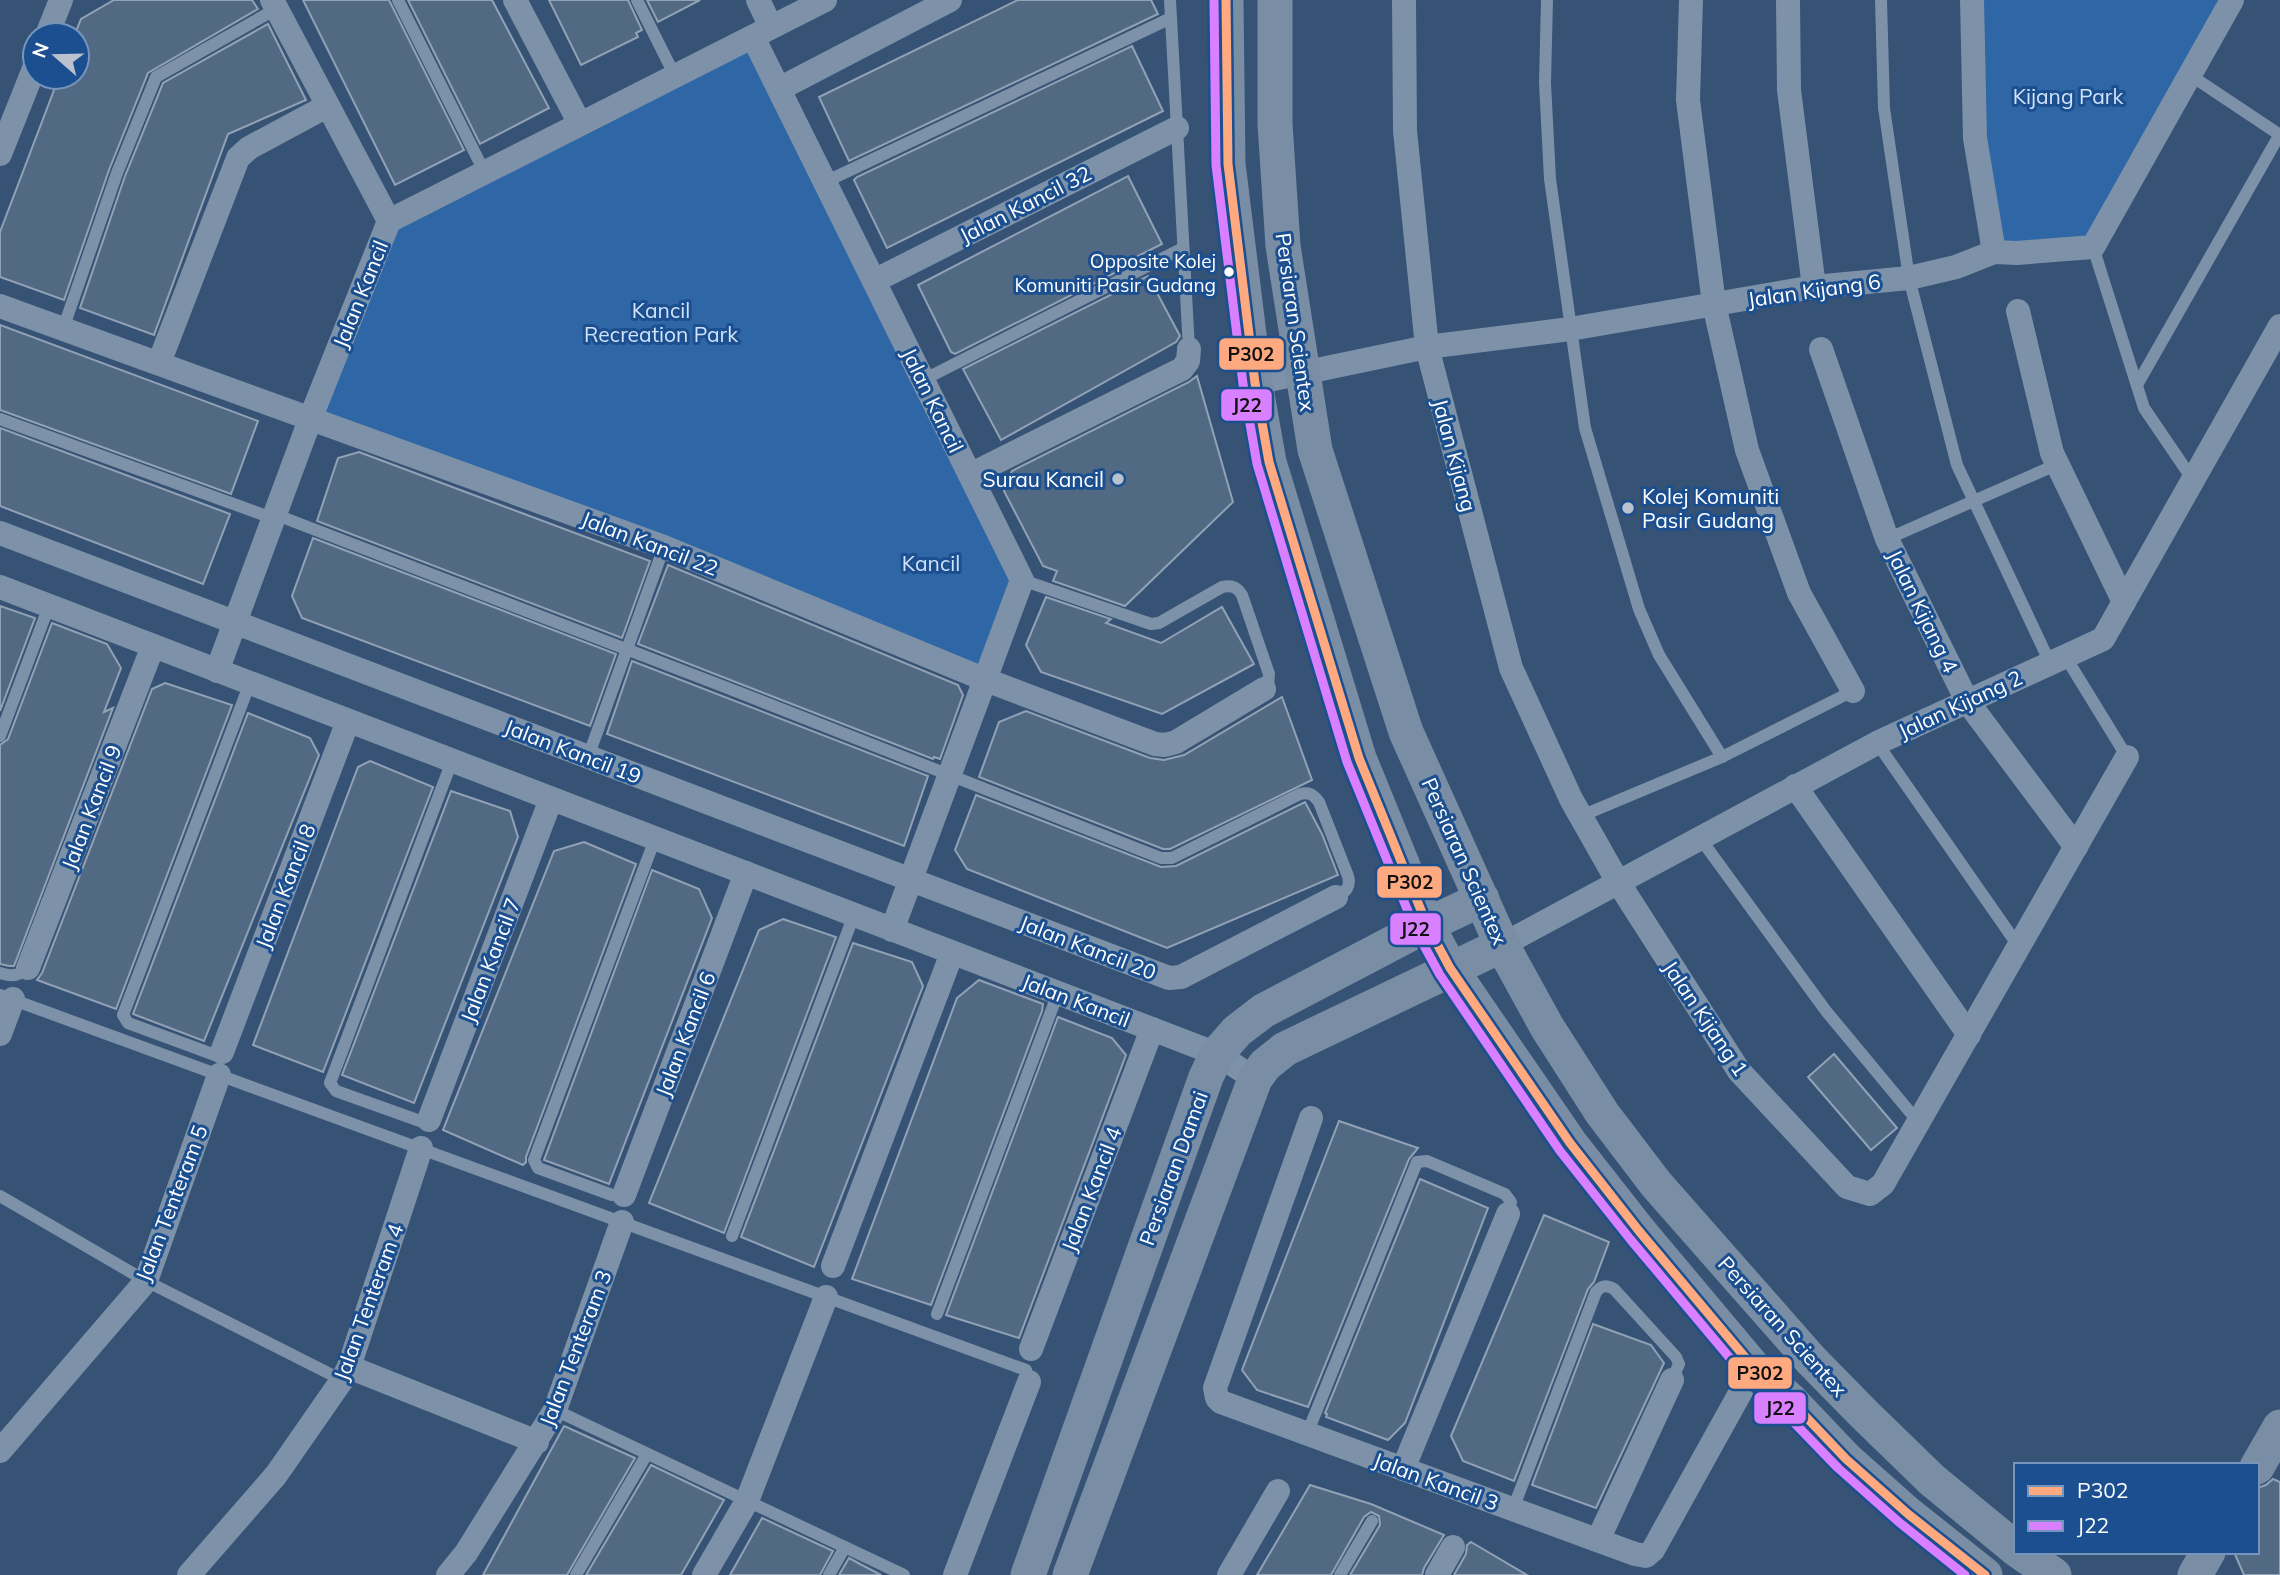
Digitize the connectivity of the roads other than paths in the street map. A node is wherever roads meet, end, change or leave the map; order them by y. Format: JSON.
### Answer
{"nodes":[{"id":1,"x":61,"y":0,"type":"edge"},
{"id":2,"x":398,"y":0,"type":"edge"},
{"id":3,"x":515,"y":0,"type":"edge"},
{"id":4,"x":637,"y":0,"type":"edge"},
{"id":5,"x":758,"y":0,"type":"edge"},
{"id":6,"x":825,"y":0,"type":"edge"},
{"id":7,"x":950,"y":0,"type":"edge"},
{"id":8,"x":1171,"y":0,"type":"edge"},
{"id":9,"x":1226,"y":0,"type":"edge"},
{"id":10,"x":1275,"y":0,"type":"edge"},
{"id":11,"x":1404,"y":0,"type":"edge"},
{"id":12,"x":1547,"y":0,"type":"edge"},
{"id":13,"x":1691,"y":0,"type":"edge"},
{"id":14,"x":1788,"y":0,"type":"edge"},
{"id":15,"x":1881,"y":0,"type":"edge"},
{"id":16,"x":1972,"y":0,"type":"edge"},
{"id":17,"x":2232,"y":0,"type":"edge"},
{"id":18,"x":274,"y":4,"type":"edge"},
{"id":19,"x":1171,"y":18,"type":"junction"},
{"id":20,"x":53,"y":21,"type":"edge"},
{"id":21,"x":762,"y":32,"type":"junction"},
{"id":22,"x":2190,"y":75,"type":"junction"},
{"id":23,"x":675,"y":76,"type":"junction"},
{"id":24,"x":779,"y":89,"type":"junction"},
{"id":25,"x":25,"y":91,"type":"edge"},
{"id":26,"x":327,"y":106,"type":"junction"},
{"id":27,"x":580,"y":124,"type":"junction"},
{"id":28,"x":1177,"y":128,"type":"junction"},
{"id":29,"x":2280,"y":134,"type":"edge"},
{"id":30,"x":0,"y":154,"type":"edge"},
{"id":31,"x":485,"y":173,"type":"junction"},
{"id":32,"x":825,"y":182,"type":"junction"},
{"id":33,"x":389,"y":221,"type":"junction"},
{"id":34,"x":2093,"y":247,"type":"junction"},
{"id":35,"x":1183,"y":248,"type":"junction"},
{"id":36,"x":1994,"y":252,"type":"junction"},
{"id":37,"x":1909,"y":278,"type":"junction"},
{"id":38,"x":874,"y":281,"type":"junction"},
{"id":39,"x":1814,"y":288,"type":"junction"},
{"id":40,"x":1714,"y":304,"type":"junction"},
{"id":41,"x":0,"y":306,"type":"edge"},
{"id":42,"x":2018,"y":311,"type":"dead end"},
{"id":43,"x":2280,"y":326,"type":"edge"},
{"id":44,"x":63,"y":329,"type":"junction"},
{"id":45,"x":1570,"y":329,"type":"junction"},
{"id":46,"x":1427,"y":347,"type":"junction"},
{"id":47,"x":1189,"y":349,"type":"joint"},
{"id":48,"x":1821,"y":349,"type":"dead end"},
{"id":49,"x":159,"y":363,"type":"junction"},
{"id":50,"x":1302,"y":373,"type":"junction"},
{"id":51,"x":923,"y":380,"type":"junction"},
{"id":52,"x":1255,"y":383,"type":"junction"},
{"id":53,"x":2137,"y":385,"type":"junction"},
{"id":54,"x":311,"y":417,"type":"junction"},
{"id":55,"x":0,"y":419,"type":"edge"},
{"id":56,"x":2058,"y":464,"type":"junction"},
{"id":57,"x":970,"y":475,"type":"junction"},
{"id":58,"x":2193,"y":480,"type":"junction"},
{"id":59,"x":1973,"y":501,"type":"junction"},
{"id":60,"x":273,"y":516,"type":"junction"},
{"id":61,"x":0,"y":533,"type":"edge"},
{"id":62,"x":1888,"y":539,"type":"junction"},
{"id":63,"x":664,"y":547,"type":"junction"},
{"id":64,"x":1022,"y":580,"type":"junction"},
{"id":65,"x":0,"y":587,"type":"edge"},
{"id":66,"x":2124,"y":601,"type":"junction"},
{"id":67,"x":49,"y":606,"type":"junction"},
{"id":68,"x":234,"y":622,"type":"junction"},
{"id":69,"x":153,"y":646,"type":"junction"},
{"id":70,"x":627,"y":649,"type":"junction"},
{"id":71,"x":2058,"y":659,"type":"junction"},
{"id":72,"x":217,"y":671,"type":"junction"},
{"id":73,"x":986,"y":680,"type":"junction"},
{"id":74,"x":250,"y":683,"type":"junction"},
{"id":75,"x":1264,"y":689,"type":"joint"},
{"id":76,"x":1853,"y":691,"type":"joint"},
{"id":77,"x":1967,"y":701,"type":"junction"},
{"id":78,"x":348,"y":721,"type":"junction"},
{"id":79,"x":0,"y":736,"type":"edge"},
{"id":80,"x":1877,"y":743,"type":"junction"},
{"id":81,"x":588,"y":757,"type":"junction"},
{"id":82,"x":1722,"y":757,"type":"junction"},
{"id":83,"x":2127,"y":757,"type":"joint"},
{"id":84,"x":452,"y":761,"type":"junction"},
{"id":85,"x":950,"y":776,"type":"junction"},
{"id":86,"x":1796,"y":786,"type":"junction"},
{"id":87,"x":551,"y":799,"type":"junction"},
{"id":88,"x":1581,"y":816,"type":"junction"},
{"id":89,"x":1700,"y":838,"type":"junction"},
{"id":90,"x":655,"y":839,"type":"junction"},
{"id":91,"x":2076,"y":847,"type":"junction"},
{"id":92,"x":746,"y":873,"type":"junction"},
{"id":93,"x":911,"y":879,"type":"junction"},
{"id":94,"x":1618,"y":883,"type":"junction"},
{"id":95,"x":1336,"y":897,"type":"joint"},
{"id":96,"x":1482,"y":899,"type":"junction"},
{"id":97,"x":854,"y":915,"type":"junction"},
{"id":98,"x":1427,"y":925,"type":"junction"},
{"id":99,"x":892,"y":930,"type":"junction"},
{"id":100,"x":1502,"y":944,"type":"junction"},
{"id":101,"x":2019,"y":947,"type":"junction"},
{"id":102,"x":952,"y":953,"type":"junction"},
{"id":103,"x":28,"y":968,"type":"joint"},
{"id":104,"x":1450,"y":968,"type":"junction"},
{"id":105,"x":0,"y":973,"type":"edge"},
{"id":106,"x":1058,"y":993,"type":"junction"},
{"id":107,"x":6,"y":997,"type":"edge"},
{"id":108,"x":1152,"y":1029,"type":"junction"},
{"id":109,"x":0,"y":1034,"type":"edge"},
{"id":110,"x":1969,"y":1035,"type":"junction"},
{"id":111,"x":1217,"y":1054,"type":"junction"},
{"id":112,"x":221,"y":1064,"type":"junction"},
{"id":113,"x":1255,"y":1079,"type":"junction"},
{"id":114,"x":1311,"y":1118,"type":"dead end"},
{"id":115,"x":429,"y":1121,"type":"joint"},
{"id":116,"x":1919,"y":1123,"type":"junction"},
{"id":117,"x":421,"y":1148,"type":"junction"},
{"id":118,"x":624,"y":1195,"type":"joint"},
{"id":119,"x":0,"y":1196,"type":"edge"},
{"id":120,"x":1508,"y":1214,"type":"joint"},
{"id":121,"x":622,"y":1222,"type":"junction"},
{"id":122,"x":732,"y":1236,"type":"dead end"},
{"id":123,"x":833,"y":1266,"type":"dead end"},
{"id":124,"x":146,"y":1281,"type":"junction"},
{"id":125,"x":827,"y":1297,"type":"junction"},
{"id":126,"x":937,"y":1314,"type":"dead end"},
{"id":127,"x":1031,"y":1349,"type":"dead end"},
{"id":128,"x":1754,"y":1368,"type":"junction"},
{"id":129,"x":345,"y":1374,"type":"junction"},
{"id":130,"x":1672,"y":1380,"type":"joint"},
{"id":131,"x":1029,"y":1382,"type":"joint"},
{"id":132,"x":555,"y":1410,"type":"junction"},
{"id":133,"x":2280,"y":1427,"type":"edge"},
{"id":134,"x":1307,"y":1434,"type":"junction"},
{"id":135,"x":537,"y":1442,"type":"junction"},
{"id":136,"x":0,"y":1451,"type":"edge"},
{"id":137,"x":647,"y":1454,"type":"junction"},
{"id":138,"x":2262,"y":1465,"type":"edge"},
{"id":139,"x":1403,"y":1469,"type":"junction"},
{"id":140,"x":1278,"y":1491,"type":"dead end"},
{"id":141,"x":747,"y":1501,"type":"junction"},
{"id":142,"x":1513,"y":1509,"type":"junction"},
{"id":143,"x":1372,"y":1521,"type":"dead end"},
{"id":144,"x":1598,"y":1540,"type":"junction"},
{"id":145,"x":845,"y":1547,"type":"junction"},
{"id":146,"x":1453,"y":1547,"type":"dead end"},
{"id":147,"x":2014,"y":1548,"type":"edge"},
{"id":148,"x":2022,"y":1554,"type":"edge"},
{"id":149,"x":2207,"y":1554,"type":"edge"},
{"id":150,"x":189,"y":1575,"type":"edge"},
{"id":151,"x":448,"y":1575,"type":"edge"},
{"id":152,"x":576,"y":1575,"type":"edge"},
{"id":153,"x":705,"y":1575,"type":"edge"},
{"id":154,"x":829,"y":1575,"type":"edge"},
{"id":155,"x":904,"y":1575,"type":"edge"},
{"id":156,"x":956,"y":1575,"type":"edge"},
{"id":157,"x":1028,"y":1575,"type":"edge"},
{"id":158,"x":1070,"y":1575,"type":"edge"},
{"id":159,"x":1229,"y":1575,"type":"edge"},
{"id":160,"x":1340,"y":1575,"type":"edge"},
{"id":161,"x":1437,"y":1575,"type":"edge"},
{"id":162,"x":1986,"y":1575,"type":"edge"},
{"id":163,"x":2054,"y":1575,"type":"edge"},
{"id":164,"x":2195,"y":1575,"type":"edge"}],
"edges":[{"from":1,"to":20,"type":"street"},
{"from":2,"to":31,"type":"lane"},
{"from":3,"to":27,"type":"street"},
{"from":4,"to":23,"type":"lane"},
{"from":5,"to":21,"type":"street"},
{"from":6,"to":21,"type":"street","name":"Jalan Kancil"},
{"from":7,"to":24,"type":"street"},
{"from":8,"to":19,"type":"lane"},
{"from":9,"to":52,"type":"main road","name":"Persiaran Scientex"},
{"from":10,"to":50,"type":"main road","name":"Persiaran Scientex"},
{"from":11,"to":46,"type":"street","name":"Jalan Kijang"},
{"from":12,"to":45,"type":"lane"},
{"from":13,"to":40,"type":"street"},
{"from":14,"to":39,"type":"street"},
{"from":15,"to":37,"type":"lane"},
{"from":16,"to":36,"type":"street"},
{"from":17,"to":22,"type":"street"},
{"from":18,"to":26,"type":"street"},
{"from":18,"to":44,"type":"lane"},
{"from":19,"to":28,"type":"lane"},
{"from":19,"to":32,"type":"lane"},
{"from":21,"to":23,"type":"street","name":"Jalan Kancil"},
{"from":21,"to":24,"type":"street","name":"Jalan Kancil"},
{"from":22,"to":29,"type":"lane"},
{"from":22,"to":34,"type":"street"},
{"from":23,"to":27,"type":"street","name":"Jalan Kancil"},
{"from":24,"to":32,"type":"street","name":"Jalan Kancil"},
{"from":25,"to":30,"type":"street"},
{"from":26,"to":33,"type":"street"},
{"from":26,"to":49,"type":"street"},
{"from":27,"to":31,"type":"street","name":"Jalan Kancil"},
{"from":28,"to":35,"type":"lane"},
{"from":28,"to":38,"type":"street","name":"Jalan Kancil 32"},
{"from":29,"to":53,"type":"lane"},
{"from":31,"to":33,"type":"street","name":"Jalan Kancil"},
{"from":32,"to":38,"type":"street","name":"Jalan Kancil"},
{"from":33,"to":54,"type":"street","name":"Jalan Kancil"},
{"from":34,"to":36,"type":"street","name":"Jalan Kijang 6"},
{"from":34,"to":53,"type":"lane"},
{"from":35,"to":47,"type":"lane"},
{"from":35,"to":51,"type":"lane"},
{"from":36,"to":37,"type":"street","name":"Jalan Kijang 6"},
{"from":37,"to":39,"type":"street","name":"Jalan Kijang 6"},
{"from":37,"to":59,"type":"lane"},
{"from":38,"to":51,"type":"street","name":"Jalan Kancil"},
{"from":39,"to":40,"type":"street","name":"Jalan Kijang 6"},
{"from":40,"to":45,"type":"street","name":"Jalan Kijang 6"},
{"from":40,"to":76,"type":"street"},
{"from":41,"to":44,"type":"street","name":"Jalan Kancil 22"},
{"from":42,"to":56,"type":"street"},
{"from":43,"to":58,"type":"street","name":"Jalan Kijang 2"},
{"from":44,"to":49,"type":"street","name":"Jalan Kancil 22"},
{"from":45,"to":46,"type":"street","name":"Jalan Kijang 6"},
{"from":45,"to":82,"type":"lane"},
{"from":46,"to":50,"type":"street","name":"Jalan Kijang 6"},
{"from":46,"to":88,"type":"street","name":"Jalan Kijang"},
{"from":47,"to":57,"type":"street"},
{"from":48,"to":62,"type":"street","name":"Jalan Kijang 4"},
{"from":49,"to":54,"type":"street","name":"Jalan Kancil 22"},
{"from":50,"to":52,"type":"street","name":"Jalan Kijang 6"},
{"from":50,"to":96,"type":"main road","name":"Persiaran Scientex"},
{"from":51,"to":57,"type":"street","name":"Jalan Kancil"},
{"from":52,"to":98,"type":"main road","name":"Persiaran Scientex"},
{"from":53,"to":58,"type":"lane"},
{"from":54,"to":60,"type":"street","name":"Jalan Kancil"},
{"from":54,"to":63,"type":"street","name":"Jalan Kancil 22"},
{"from":55,"to":60,"type":"lane"},
{"from":56,"to":59,"type":"lane"},
{"from":56,"to":66,"type":"street"},
{"from":57,"to":64,"type":"street","name":"Jalan Kancil"},
{"from":58,"to":66,"type":"street","name":"Jalan Kijang 2"},
{"from":59,"to":62,"type":"lane"},
{"from":59,"to":71,"type":"lane"},
{"from":60,"to":68,"type":"street","name":"Jalan Kancil"},
{"from":60,"to":70,"type":"lane"},
{"from":61,"to":68,"type":"street","name":"Jalan Kancil 19"},
{"from":62,"to":77,"type":"street","name":"Jalan Kijang 4"},
{"from":63,"to":70,"type":"lane"},
{"from":63,"to":73,"type":"street","name":"Jalan Kancil 22"},
{"from":64,"to":73,"type":"street"},
{"from":64,"to":75,"type":"lane"},
{"from":65,"to":67,"type":"street","name":"Jalan Kancil"},
{"from":66,"to":71,"type":"street","name":"Jalan Kijang 2"},
{"from":67,"to":69,"type":"street","name":"Jalan Kancil"},
{"from":67,"to":79,"type":"lane"},
{"from":68,"to":72,"type":"street","name":"Jalan Kancil"},
{"from":68,"to":81,"type":"street","name":"Jalan Kancil 19"},
{"from":69,"to":72,"type":"street","name":"Jalan Kancil"},
{"from":69,"to":103,"type":"street","name":"Jalan Kancil 9"},
{"from":70,"to":81,"type":"lane"},
{"from":70,"to":85,"type":"lane"},
{"from":71,"to":77,"type":"street","name":"Jalan Kijang 2"},
{"from":71,"to":83,"type":"lane"},
{"from":72,"to":74,"type":"street","name":"Jalan Kancil"},
{"from":73,"to":75,"type":"street","name":"Jalan Kancil 22"},
{"from":73,"to":85,"type":"street"},
{"from":74,"to":78,"type":"street","name":"Jalan Kancil"},
{"from":74,"to":112,"type":"lane"},
{"from":76,"to":82,"type":"lane"},
{"from":77,"to":80,"type":"street","name":"Jalan Kijang 2"},
{"from":77,"to":91,"type":"street","name":"Jalan Kijang 4"},
{"from":78,"to":84,"type":"street","name":"Jalan Kancil"},
{"from":78,"to":112,"type":"street","name":"Jalan Kancil 8"},
{"from":80,"to":86,"type":"street","name":"Jalan Kijang 2"},
{"from":80,"to":101,"type":"lane"},
{"from":81,"to":93,"type":"street","name":"Jalan Kancil 19"},
{"from":82,"to":88,"type":"lane"},
{"from":83,"to":91,"type":"street"},
{"from":84,"to":87,"type":"street","name":"Jalan Kancil"},
{"from":84,"to":115,"type":"lane"},
{"from":85,"to":93,"type":"street"},
{"from":85,"to":95,"type":"lane"},
{"from":86,"to":89,"type":"street","name":"Jalan Kijang 2"},
{"from":86,"to":110,"type":"street"},
{"from":87,"to":90,"type":"street","name":"Jalan Kancil"},
{"from":87,"to":115,"type":"street","name":"Jalan Kancil 7"},
{"from":88,"to":94,"type":"street","name":"Jalan Kijang"},
{"from":89,"to":94,"type":"street","name":"Jalan Kijang 2"},
{"from":89,"to":116,"type":"lane"},
{"from":90,"to":92,"type":"street","name":"Jalan Kancil"},
{"from":90,"to":118,"type":"lane"},
{"from":91,"to":101,"type":"street"},
{"from":92,"to":97,"type":"street","name":"Jalan Kancil"},
{"from":92,"to":118,"type":"street","name":"Jalan Kancil 6"},
{"from":93,"to":95,"type":"street","name":"Jalan Kancil 20"},
{"from":93,"to":99,"type":"street"},
{"from":94,"to":100,"type":"street","name":"Jalan Kijang 2"},
{"from":94,"to":116,"type":"street","name":"Jalan Kijang 1"},
{"from":96,"to":98,"type":"main road","name":"Persiaran Damai"},
{"from":96,"to":100,"type":"main road","name":"Persiaran Scientex"},
{"from":97,"to":99,"type":"street","name":"Jalan Kancil"},
{"from":97,"to":122,"type":"lane"},
{"from":98,"to":104,"type":"main road","name":"Persiaran Scientex"},
{"from":98,"to":111,"type":"main road","name":"Persiaran Damai"},
{"from":99,"to":102,"type":"street","name":"Jalan Kancil"},
{"from":100,"to":104,"type":"main road"},
{"from":100,"to":147,"type":"main road","name":"Persiaran Scientex"},
{"from":101,"to":110,"type":"street"},
{"from":102,"to":106,"type":"street","name":"Jalan Kancil"},
{"from":102,"to":123,"type":"street"},
{"from":103,"to":105,"type":"lane"},
{"from":104,"to":113,"type":"main road"},
{"from":104,"to":128,"type":"main road","name":"Persiaran Scientex"},
{"from":106,"to":108,"type":"street","name":"Jalan Kancil"},
{"from":106,"to":126,"type":"lane"},
{"from":107,"to":109,"type":"street"},
{"from":107,"to":112,"type":"lane"},
{"from":108,"to":111,"type":"street","name":"Jalan Kancil"},
{"from":108,"to":127,"type":"street","name":"Jalan Kancil 4"},
{"from":110,"to":116,"type":"street"},
{"from":111,"to":113,"type":"street","name":"Jalan Kancil"},
{"from":111,"to":157,"type":"main road","name":"Persiaran Damai"},
{"from":112,"to":117,"type":"lane"},
{"from":112,"to":124,"type":"street","name":"Jalan Tenteram 5"},
{"from":113,"to":158,"type":"main road"},
{"from":114,"to":134,"type":"street","name":"Jalan Kancil 3"},
{"from":117,"to":121,"type":"lane"},
{"from":117,"to":129,"type":"street","name":"Jalan Tenteram 4"},
{"from":119,"to":124,"type":"lane"},
{"from":120,"to":134,"type":"lane"},
{"from":120,"to":139,"type":"street"},
{"from":121,"to":125,"type":"lane"},
{"from":121,"to":132,"type":"street","name":"Jalan Tenteram 3"},
{"from":124,"to":129,"type":"lane"},
{"from":124,"to":136,"type":"street","name":"Jalan Tenteram 5"},
{"from":125,"to":131,"type":"lane"},
{"from":125,"to":141,"type":"street"},
{"from":128,"to":144,"type":"street","name":"Jalan Kancil 3"},
{"from":128,"to":162,"type":"main road","name":"Persiaran Scientex"},
{"from":129,"to":135,"type":"street"},
{"from":129,"to":150,"type":"street","name":"Jalan Tenteram 4"},
{"from":130,"to":142,"type":"lane"},
{"from":130,"to":144,"type":"street"},
{"from":131,"to":156,"type":"street"},
{"from":132,"to":135,"type":"street","name":"Jalan Tenteram 3"},
{"from":132,"to":137,"type":"lane"},
{"from":133,"to":138,"type":"main road"},
{"from":134,"to":139,"type":"street","name":"Jalan Kancil 3"},
{"from":135,"to":151,"type":"street","name":"Jalan Tenteram 3"},
{"from":137,"to":141,"type":"lane"},
{"from":137,"to":152,"type":"lane"},
{"from":139,"to":142,"type":"street","name":"Jalan Kancil 3"},
{"from":140,"to":159,"type":"street"},
{"from":141,"to":145,"type":"lane"},
{"from":141,"to":153,"type":"street"},
{"from":142,"to":144,"type":"street","name":"Jalan Kancil 3"},
{"from":143,"to":160,"type":"lane"},
{"from":145,"to":154,"type":"lane"},
{"from":145,"to":155,"type":"lane"},
{"from":146,"to":161,"type":"street"},
{"from":148,"to":163,"type":"main road","name":"Persiaran Scientex"},
{"from":149,"to":164,"type":"main road"}]}
